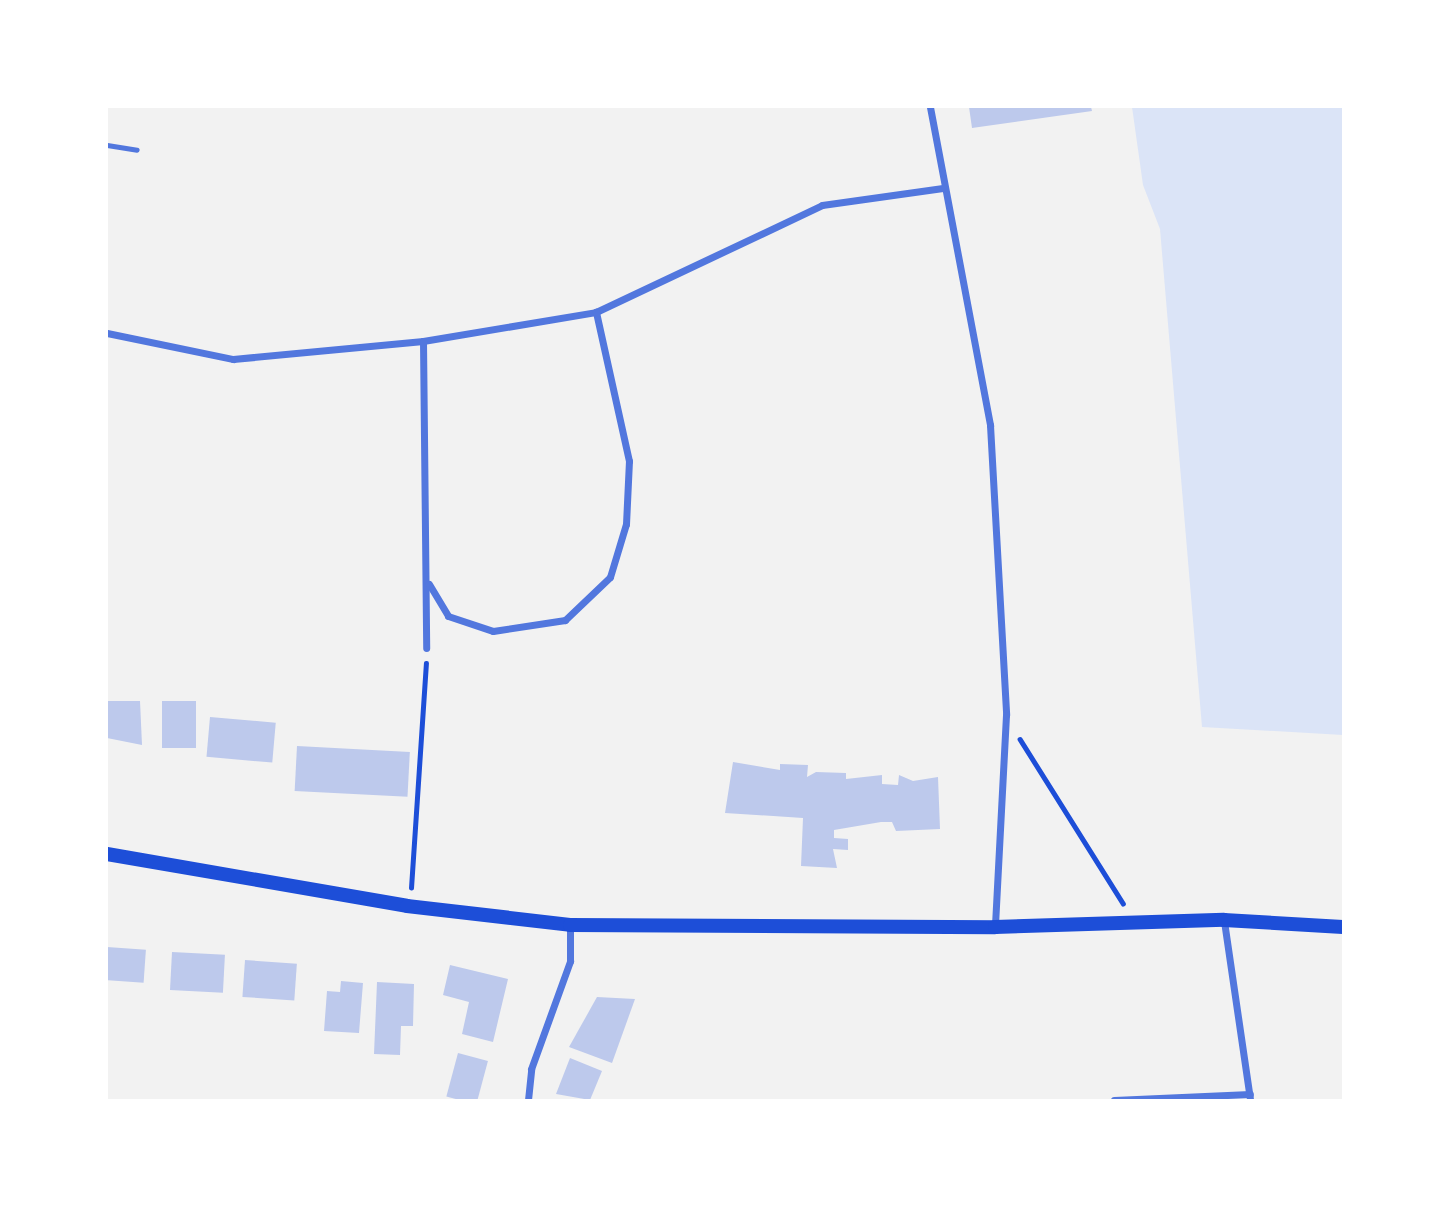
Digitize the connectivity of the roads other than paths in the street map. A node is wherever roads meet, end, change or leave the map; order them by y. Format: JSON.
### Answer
{"nodes":[{"id":1,"x":930,"y":107,"type":"edge"},
{"id":2,"x":107,"y":145,"type":"edge"},
{"id":3,"x":137,"y":150,"type":"dead end"},
{"id":4,"x":943,"y":188,"type":"junction"},
{"id":5,"x":596,"y":312,"type":"junction"},
{"id":6,"x":107,"y":332,"type":"edge"},
{"id":7,"x":424,"y":341,"type":"junction"},
{"id":8,"x":429,"y":584,"type":"junction"},
{"id":9,"x":426,"y":648,"type":"road end"},
{"id":10,"x":107,"y":854,"type":"edge"},
{"id":11,"x":1224,"y":920,"type":"junction"},
{"id":12,"x":570,"y":925,"type":"junction"},
{"id":13,"x":995,"y":927,"type":"junction"},
{"id":14,"x":1343,"y":927,"type":"edge"},
{"id":15,"x":1250,"y":1097,"type":"edge"},
{"id":16,"x":528,"y":1100,"type":"edge"},
{"id":17,"x":1114,"y":1100,"type":"edge"}],
"edges":[{"from":1,"to":4,"type":"street"},
{"from":2,"to":3,"type":"lane"},
{"from":4,"to":5,"type":"street"},
{"from":4,"to":13,"type":"street"},
{"from":5,"to":7,"type":"street"},
{"from":5,"to":8,"type":"street"},
{"from":6,"to":7,"type":"street"},
{"from":7,"to":8,"type":"street"},
{"from":8,"to":9,"type":"street"},
{"from":10,"to":12,"type":"main road"},
{"from":11,"to":13,"type":"main road"},
{"from":11,"to":14,"type":"main road"},
{"from":11,"to":15,"type":"street"},
{"from":12,"to":13,"type":"main road"},
{"from":12,"to":16,"type":"street"},
{"from":15,"to":17,"type":"street"}]}
